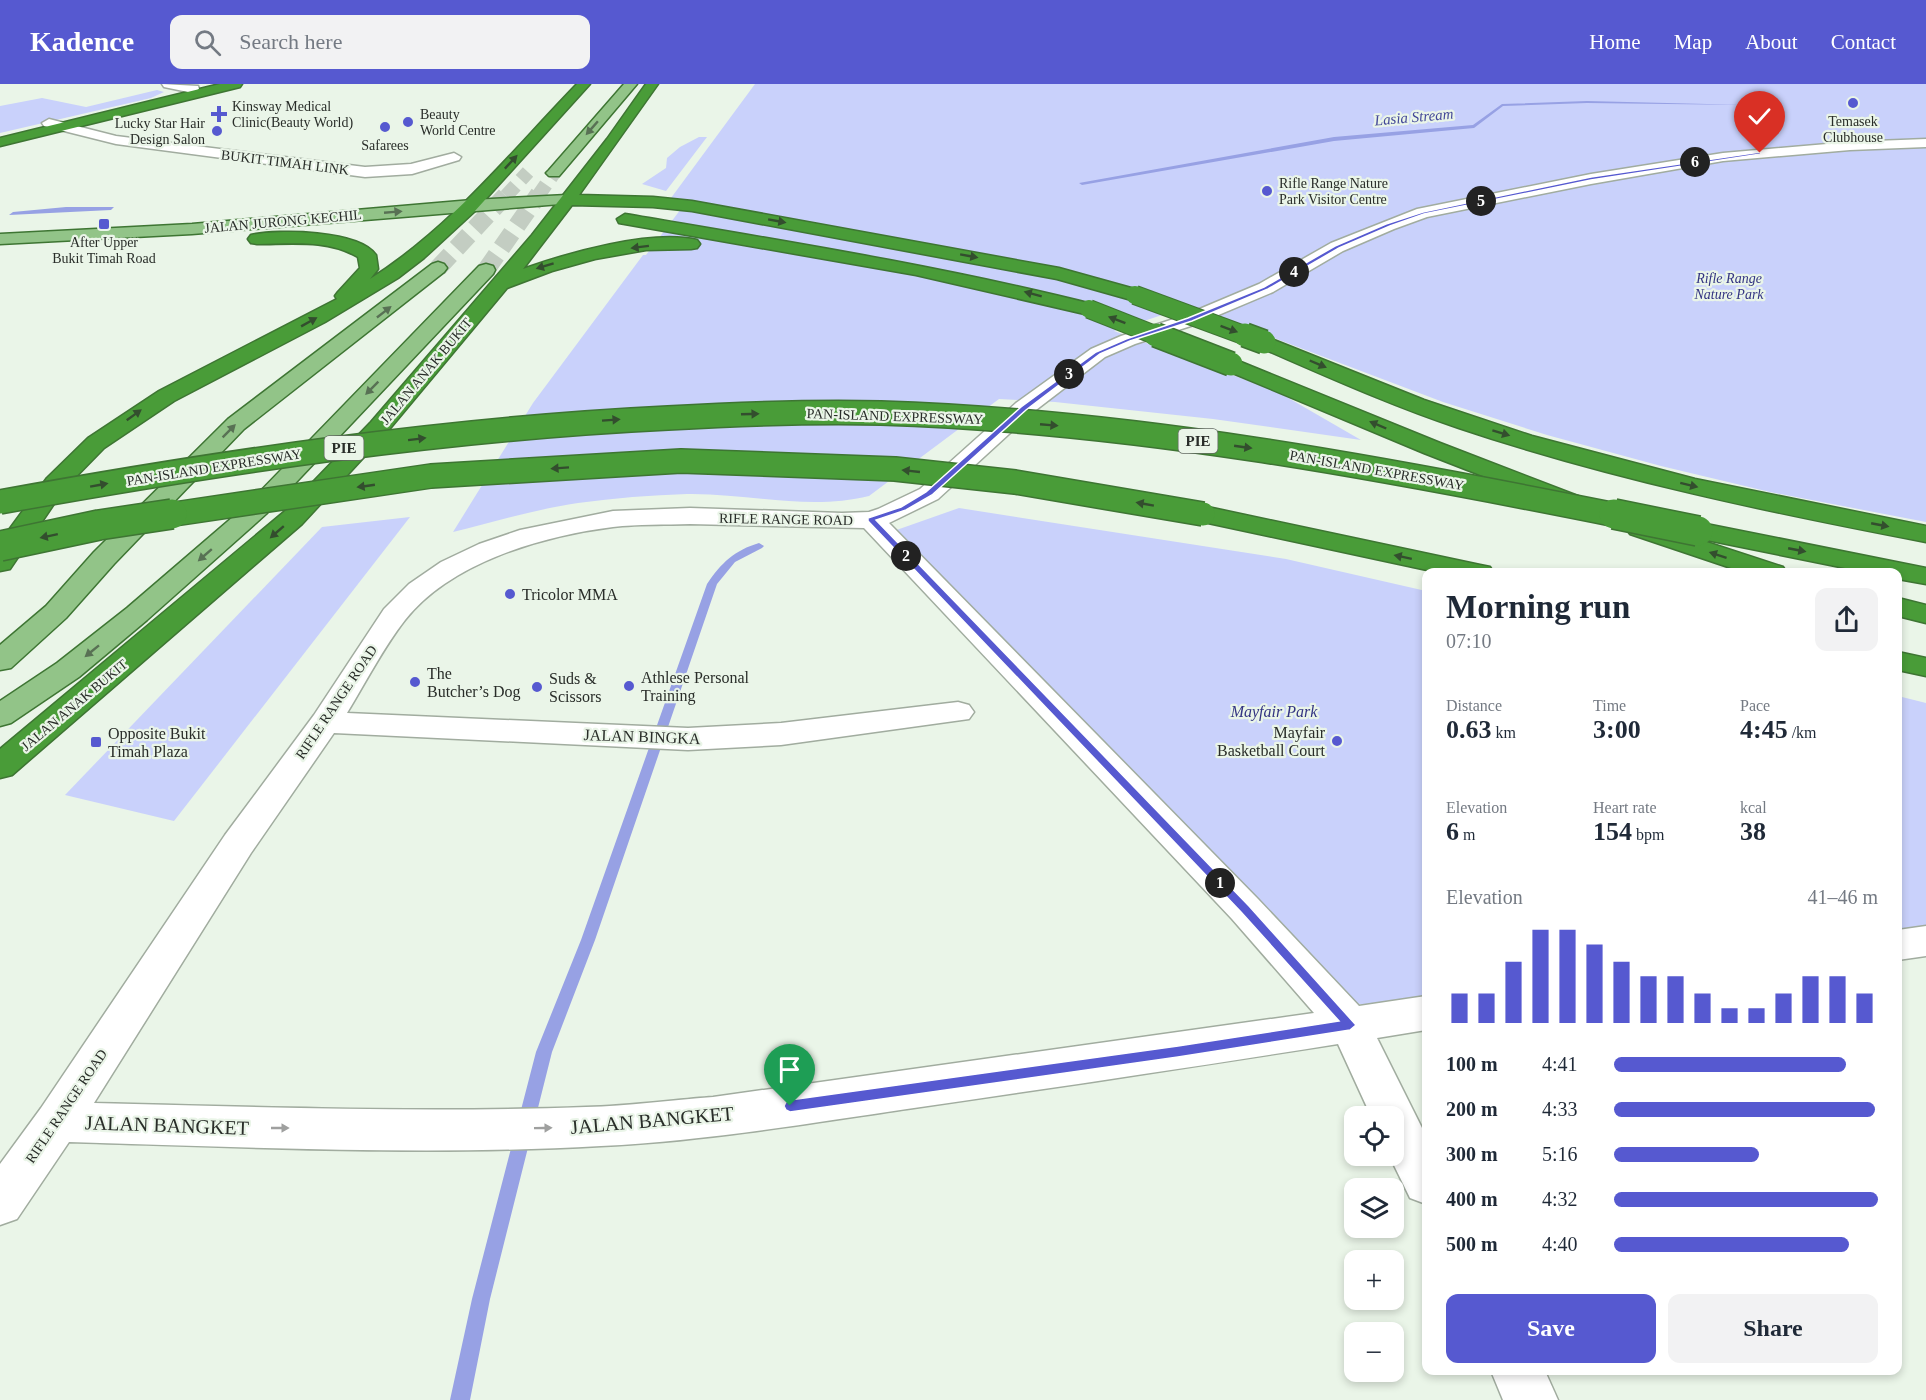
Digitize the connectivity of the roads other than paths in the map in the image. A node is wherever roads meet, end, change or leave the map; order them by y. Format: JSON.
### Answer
{"nodes":[{"id":1,"x":173,"y":84,"type":"edge"},
{"id":2,"x":212,"y":84,"type":"edge"},
{"id":3,"x":236,"y":84,"type":"edge"},
{"id":4,"x":584,"y":84,"type":"edge"},
{"id":5,"x":631,"y":84,"type":"edge"},
{"id":6,"x":652,"y":84,"type":"edge"},
{"id":7,"x":193,"y":89,"type":"junction"},
{"id":8,"x":52,"y":127,"type":"junction"},
{"id":9,"x":28,"y":128,"type":"joint"},
{"id":10,"x":0,"y":135,"type":"edge"},
{"id":11,"x":0,"y":142,"type":"edge"},
{"id":12,"x":612,"y":142,"type":"junction"},
{"id":13,"x":1926,"y":143,"type":"edge"},
{"id":14,"x":612,"y":165,"type":"dead end"},
{"id":15,"x":554,"y":172,"type":"tunnel mouth"},
{"id":16,"x":349,"y":178,"type":"dead end"},
{"id":17,"x":393,"y":179,"type":"dead end"},
{"id":18,"x":626,"y":188,"type":"dead end"},
{"id":19,"x":567,"y":200,"type":"junction"},
{"id":20,"x":653,"y":202,"type":"junction"},
{"id":21,"x":472,"y":205,"type":"junction"},
{"id":22,"x":555,"y":217,"type":"junction"},
{"id":23,"x":453,"y":222,"type":"junction"},
{"id":24,"x":687,"y":237,"type":"junction"},
{"id":25,"x":0,"y":239,"type":"edge"},
{"id":26,"x":257,"y":239,"type":"junction"},
{"id":27,"x":0,"y":254,"type":"edge"},
{"id":28,"x":438,"y":268,"type":"tunnel mouth"},
{"id":29,"x":492,"y":278,"type":"junction"},
{"id":30,"x":337,"y":307,"type":"junction"},
{"id":31,"x":0,"y":502,"type":"edge"},
{"id":32,"x":871,"y":520,"type":"junction"},
{"id":33,"x":1926,"y":534,"type":"edge"},
{"id":34,"x":0,"y":546,"type":"edge"},
{"id":35,"x":0,"y":562,"type":"edge"},
{"id":36,"x":1457,"y":568,"type":"edge"},
{"id":37,"x":1758,"y":568,"type":"edge"},
{"id":38,"x":1886,"y":568,"type":"edge"},
{"id":39,"x":1902,"y":571,"type":"edge"},
{"id":40,"x":1926,"y":576,"type":"edge"},
{"id":41,"x":1902,"y":608,"type":"edge"},
{"id":42,"x":1926,"y":614,"type":"edge"},
{"id":43,"x":0,"y":661,"type":"edge"},
{"id":44,"x":1902,"y":662,"type":"edge"},
{"id":45,"x":1926,"y":667,"type":"edge"},
{"id":46,"x":958,"y":712,"type":"dead end"},
{"id":47,"x":0,"y":716,"type":"edge"},
{"id":48,"x":325,"y":722,"type":"junction"},
{"id":49,"x":0,"y":767,"type":"edge"},
{"id":50,"x":1926,"y":941,"type":"edge"},
{"id":51,"x":1902,"y":944,"type":"edge"},
{"id":52,"x":1422,"y":1014,"type":"edge"},
{"id":53,"x":1350,"y":1025,"type":"junction"},
{"id":54,"x":57,"y":1122,"type":"junction"},
{"id":55,"x":1422,"y":1175,"type":"edge"},
{"id":56,"x":0,"y":1203,"type":"edge"},
{"id":57,"x":1519,"y":1375,"type":"edge"},
{"id":58,"x":1531,"y":1400,"type":"edge"}],
"edges":[{"from":1,"to":7,"type":"street"},
{"from":2,"to":7,"type":"highway"},
{"from":3,"to":8,"type":"highway"},
{"from":21,"to":4,"type":"highway","one_way":true},
{"from":5,"to":15,"type":"main road","one_way":true},
{"from":6,"to":12,"type":"highway","name":"JALAN ANAK BUKIT"},
{"from":7,"to":8,"type":"highway"},
{"from":8,"to":9,"type":"street","name":"BUKIT TIMAH LINK"},
{"from":8,"to":11,"type":"highway"},
{"from":8,"to":16,"type":"street","name":"BUKIT TIMAH LINK"},
{"from":8,"to":17,"type":"street","name":"BUKIT TIMAH LINK"},
{"from":9,"to":10,"type":"highway"},
{"from":12,"to":14,"type":"highway"},
{"from":12,"to":19,"type":"highway","name":"JALAN ANAK BUKIT"},
{"from":13,"to":32,"type":"street","name":"RIFLE RANGE ROAD"},
{"from":18,"to":20,"type":"highway"},
{"from":19,"to":20,"type":"highway"},
{"from":19,"to":21,"type":"main road","name":"JALAN JURONG KECHIL"},
{"from":19,"to":22,"type":"highway","name":"JALAN ANAK BUKIT"},
{"from":20,"to":33,"type":"highway","one_way":true,"bridge":true},
{"from":21,"to":23,"type":"highway"},
{"from":25,"to":21,"type":"main road","name":"JALAN JURONG KECHIL","one_way":true},
{"from":22,"to":23,"type":"main road","name":"JALAN JURONG KECHIL"},
{"from":22,"to":24,"type":"highway"},
{"from":22,"to":29,"type":"highway","name":"JALAN ANAK BUKIT"},
{"from":23,"to":26,"type":"main road","name":"JALAN JURONG KECHIL"},
{"from":23,"to":30,"type":"highway"},
{"from":24,"to":29,"type":"highway","one_way":true},
{"from":37,"to":24,"type":"highway","one_way":true,"bridge":true},
{"from":26,"to":27,"type":"main road","name":"JALAN JURONG KECHIL"},
{"from":26,"to":30,"type":"highway"},
{"from":43,"to":28,"type":"main road","one_way":true},
{"from":29,"to":47,"type":"main road","name":"JALAN ANAK BUKIT","one_way":true},
{"from":29,"to":49,"type":"highway","name":"JALAN ANAK BUKIT","one_way":true},
{"from":35,"to":30,"type":"highway","one_way":true},
{"from":31,"to":38,"type":"highway","name":"PAN-ISLAND EXPRESSWAY","number":"PIE","one_way":true,"bridge":true},
{"from":32,"to":48,"type":"street","name":"RIFLE RANGE ROAD"},
{"from":32,"to":53,"type":"street"},
{"from":36,"to":34,"type":"highway","one_way":true,"bridge":true},
{"from":39,"to":40,"type":"highway","name":"PAN-ISLAND EXPRESSWAY","number":"PIE","one_way":true,"bridge":true},
{"from":41,"to":42,"type":"highway"},
{"from":44,"to":45,"type":"highway"},
{"from":46,"to":48,"type":"street","name":"JALAN BINGKA"},
{"from":48,"to":54,"type":"street","name":"RIFLE RANGE ROAD"},
{"from":50,"to":51,"type":"street"},
{"from":52,"to":53,"type":"street","name":"JALAN BANGKET"},
{"from":54,"to":53,"type":"street","name":"JALAN BANGKET","one_way":true},
{"from":53,"to":55,"type":"street"},
{"from":54,"to":56,"type":"street","name":"RIFLE RANGE ROAD"},
{"from":57,"to":58,"type":"street"}]}
